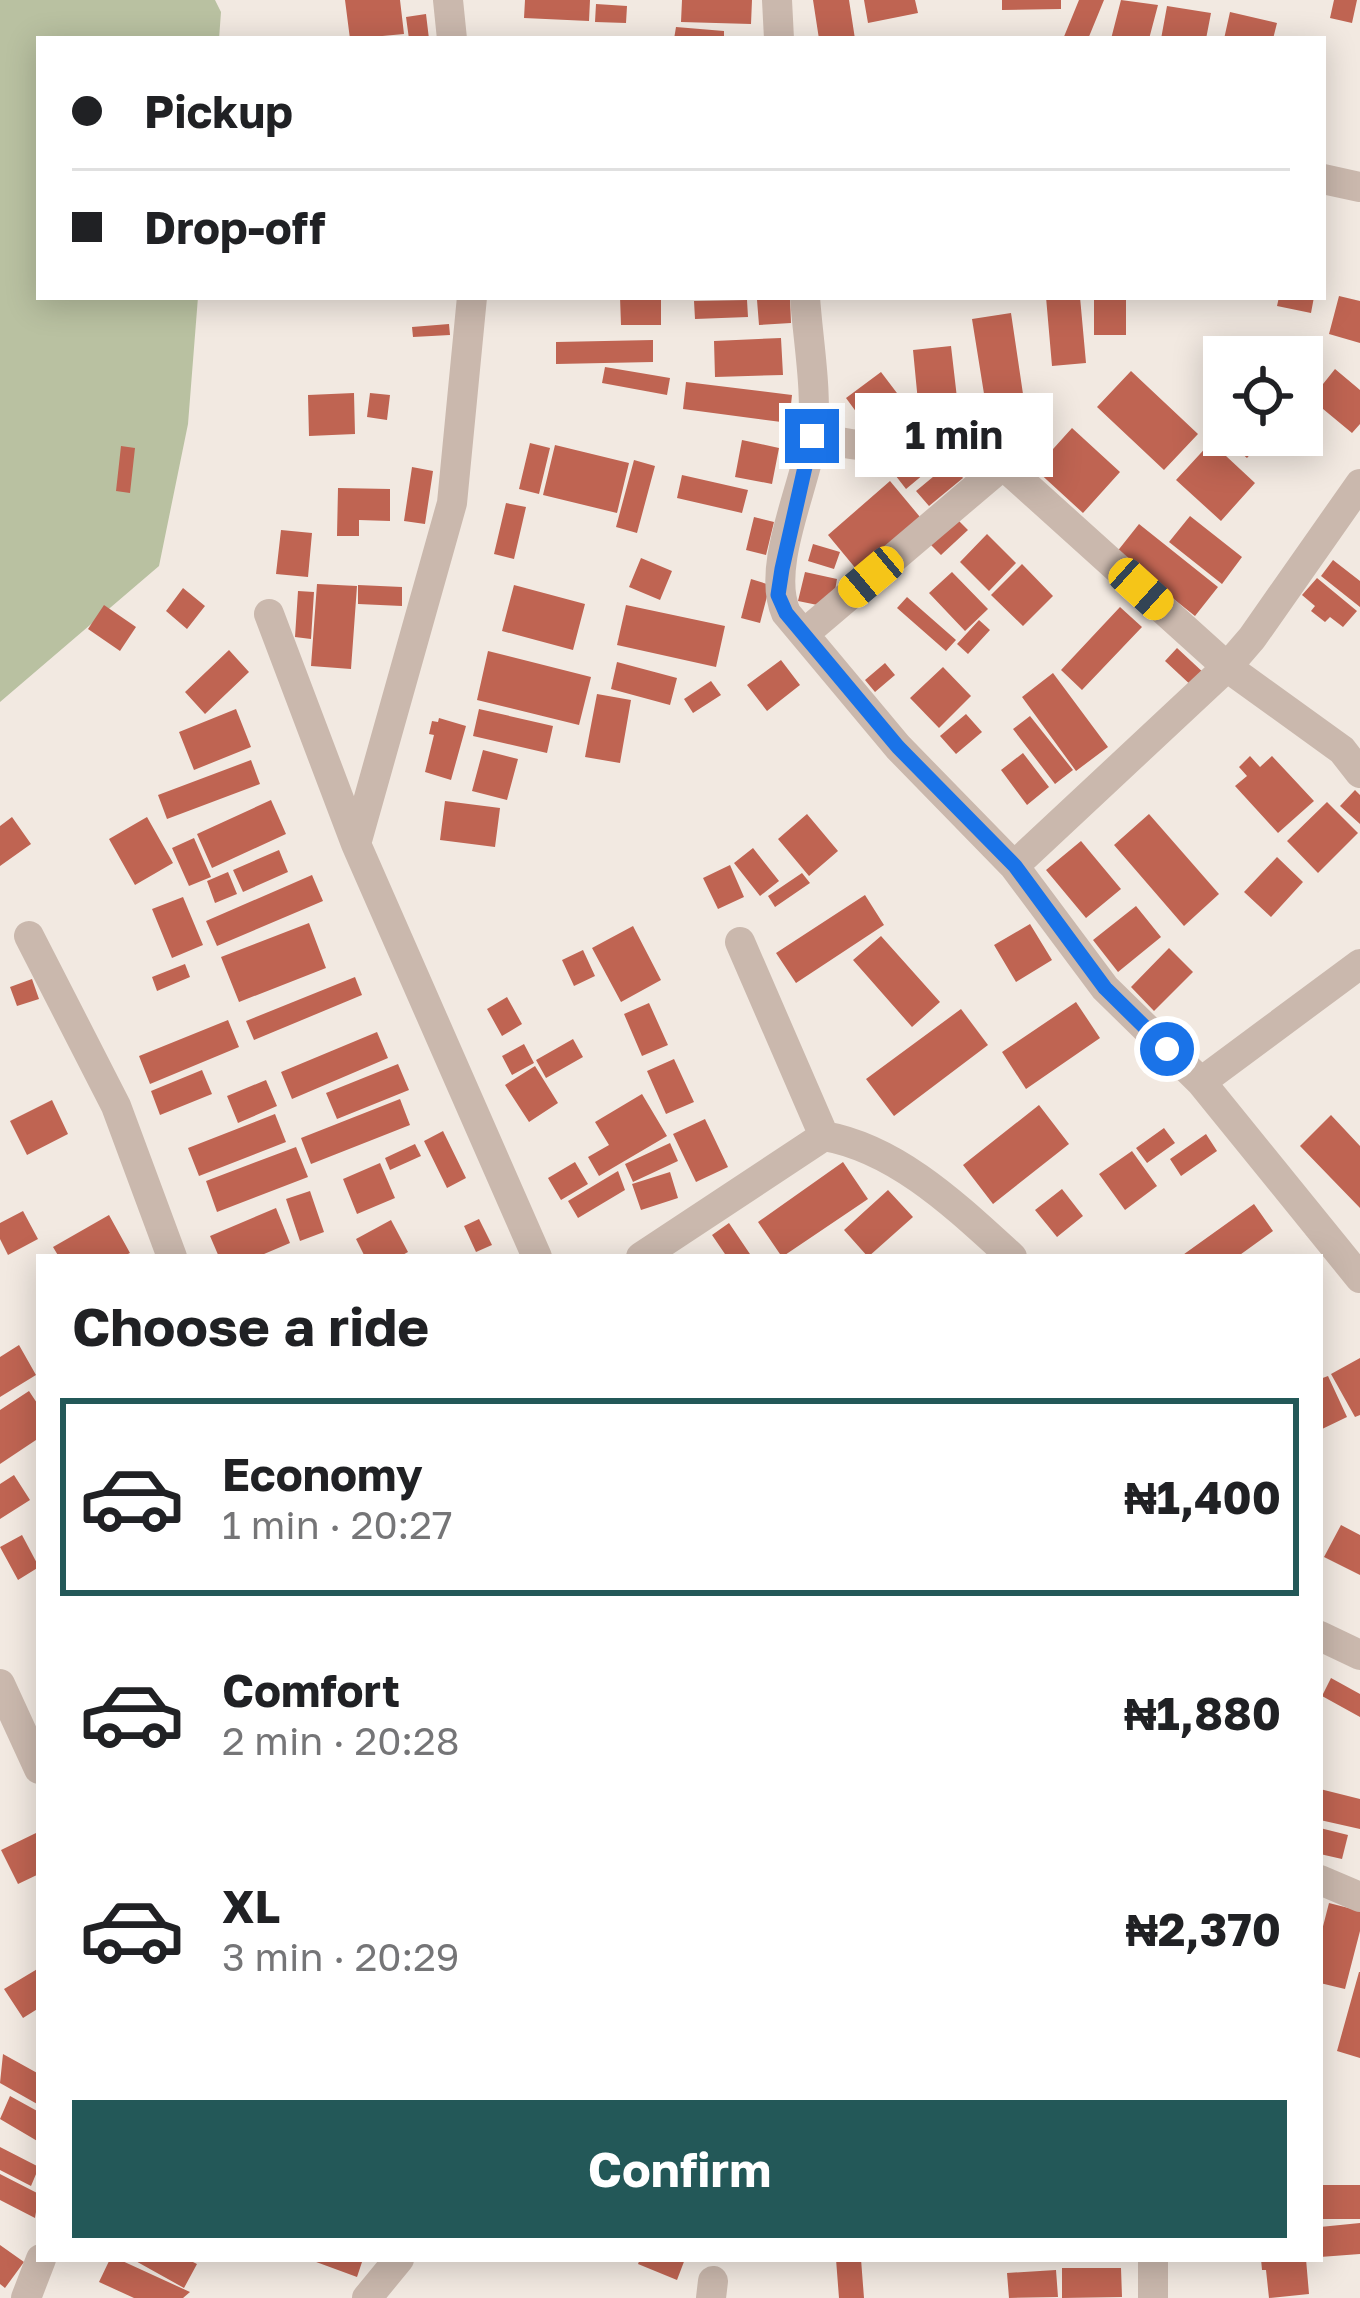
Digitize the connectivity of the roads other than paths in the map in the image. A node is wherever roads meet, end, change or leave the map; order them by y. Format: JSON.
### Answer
{"nodes":[{"id":1,"x":448,"y":0,"type":"edge"},
{"id":2,"x":777,"y":0,"type":"edge"},
{"id":3,"x":452,"y":36,"type":"edge"},
{"id":4,"x":779,"y":36,"type":"edge"},
{"id":5,"x":1326,"y":180,"type":"edge"},
{"id":6,"x":1360,"y":187,"type":"edge"},
{"id":7,"x":472,"y":300,"type":"edge"},
{"id":8,"x":805,"y":300,"type":"edge"},
{"id":9,"x":812,"y":436,"type":"junction"},
{"id":10,"x":1003,"y":465,"type":"junction"},
{"id":11,"x":1360,"y":484,"type":"edge"},
{"id":12,"x":269,"y":614,"type":"dead end"},
{"id":13,"x":805,"y":633,"type":"junction"},
{"id":14,"x":1227,"y":667,"type":"junction"},
{"id":15,"x":1360,"y":773,"type":"edge"},
{"id":16,"x":356,"y":844,"type":"junction"},
{"id":17,"x":1015,"y":866,"type":"junction"},
{"id":18,"x":29,"y":935,"type":"dead end"},
{"id":19,"x":740,"y":942,"type":"dead end"},
{"id":20,"x":1360,"y":964,"type":"edge"},
{"id":21,"x":1201,"y":1082,"type":"junction"},
{"id":22,"x":824,"y":1136,"type":"junction"},
{"id":23,"x":1321,"y":1250,"type":"edge"},
{"id":24,"x":171,"y":1254,"type":"edge"},
{"id":25,"x":536,"y":1254,"type":"edge"},
{"id":26,"x":646,"y":1254,"type":"edge"},
{"id":27,"x":1008,"y":1254,"type":"edge"},
{"id":28,"x":1360,"y":1278,"type":"edge"},
{"id":29,"x":1323,"y":1637,"type":"edge"},
{"id":30,"x":1360,"y":1655,"type":"edge"},
{"id":31,"x":0,"y":1684,"type":"edge"},
{"id":32,"x":36,"y":1762,"type":"edge"},
{"id":33,"x":1323,"y":1881,"type":"edge"},
{"id":34,"x":1360,"y":1897,"type":"edge"},
{"id":35,"x":39,"y":2262,"type":"edge"},
{"id":36,"x":397,"y":2262,"type":"edge"},
{"id":37,"x":1153,"y":2262,"type":"edge"},
{"id":38,"x":26,"y":2298,"type":"edge"},
{"id":39,"x":367,"y":2298,"type":"edge"},
{"id":40,"x":1154,"y":2298,"type":"edge"}],
"edges":[{"from":1,"to":3,"type":"street"},
{"from":2,"to":4,"type":"street"},
{"from":5,"to":6,"type":"street"},
{"from":7,"to":16,"type":"street"},
{"from":8,"to":9,"type":"street"},
{"from":9,"to":10,"type":"street"},
{"from":9,"to":13,"type":"street"},
{"from":10,"to":13,"type":"street"},
{"from":10,"to":14,"type":"street"},
{"from":11,"to":14,"type":"street"},
{"from":12,"to":16,"type":"street"},
{"from":13,"to":17,"type":"street"},
{"from":14,"to":15,"type":"street"},
{"from":14,"to":17,"type":"street"},
{"from":16,"to":25,"type":"street"},
{"from":17,"to":21,"type":"street"},
{"from":18,"to":24,"type":"street"},
{"from":19,"to":22,"type":"street"},
{"from":20,"to":21,"type":"street"},
{"from":21,"to":23,"type":"street"},
{"from":22,"to":26,"type":"street"},
{"from":22,"to":27,"type":"street"},
{"from":23,"to":28,"type":"street"},
{"from":29,"to":30,"type":"street"},
{"from":31,"to":32,"type":"street"},
{"from":33,"to":34,"type":"street"},
{"from":35,"to":38,"type":"street"},
{"from":36,"to":39,"type":"street"},
{"from":37,"to":40,"type":"street"}]}
